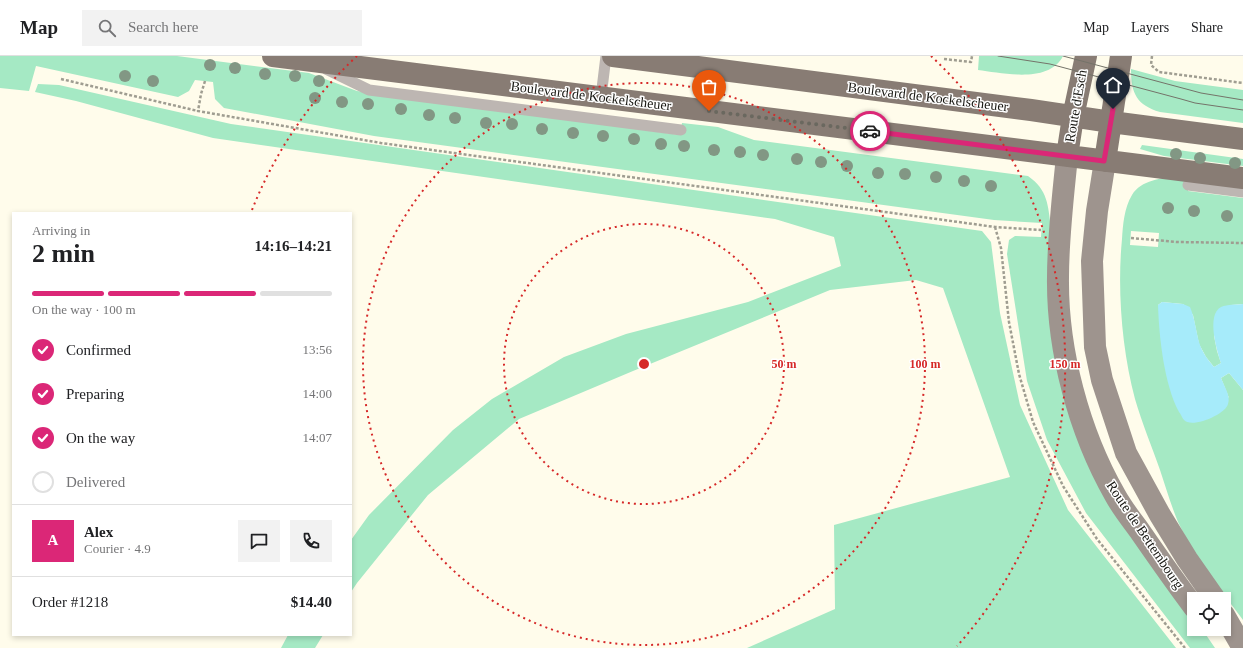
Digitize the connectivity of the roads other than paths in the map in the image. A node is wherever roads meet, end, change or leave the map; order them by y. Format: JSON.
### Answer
{"nodes":[{"id":1,"x":273,"y":56,"type":"edge"},
{"id":2,"x":606,"y":56,"type":"edge"},
{"id":3,"x":613,"y":56,"type":"edge"},
{"id":4,"x":1086,"y":56,"type":"edge"},
{"id":5,"x":1121,"y":56,"type":"edge"},
{"id":6,"x":309,"y":60,"type":"junction"},
{"id":7,"x":601,"y":97,"type":"junction"},
{"id":8,"x":1073,"y":117,"type":"junction"},
{"id":9,"x":1111,"y":122,"type":"junction"},
{"id":10,"x":681,"y":130,"type":"dead end"},
{"id":11,"x":1243,"y":140,"type":"edge"},
{"id":12,"x":1067,"y":156,"type":"junction"},
{"id":13,"x":1104,"y":161,"type":"junction"},
{"id":14,"x":1243,"y":178,"type":"edge"},
{"id":15,"x":1188,"y":185,"type":"dead end"},
{"id":16,"x":1243,"y":192,"type":"edge"},
{"id":17,"x":1210,"y":592,"type":"edge"},
{"id":18,"x":1187,"y":598,"type":"edge"},
{"id":19,"x":1231,"y":627,"type":"edge"},
{"id":20,"x":1221,"y":636,"type":"edge"},
{"id":21,"x":1232,"y":648,"type":"edge"},
{"id":22,"x":1243,"y":648,"type":"edge"}],
"edges":[{"from":1,"to":6,"type":"main road","name":"Boulevard de Kockelscheuer"},
{"from":2,"to":7,"type":"lane"},
{"from":3,"to":8,"type":"main road","name":"Boulevard de Kockelscheuer"},
{"from":4,"to":8,"type":"main road","name":"Route d'Esch"},
{"from":5,"to":9,"type":"main road"},
{"from":6,"to":7,"type":"main road","name":"Boulevard de Kockelscheuer"},
{"from":6,"to":10,"type":"lane"},
{"from":7,"to":12,"type":"main road","name":"Boulevard de Kockelscheuer"},
{"from":8,"to":9,"type":"main road","name":"Boulevard de Kockelscheuer"},
{"from":8,"to":12,"type":"main road","name":"Route d'Esch"},
{"from":9,"to":11,"type":"main road","name":"Boulevard de Kockelscheuer"},
{"from":9,"to":13,"type":"main road"},
{"from":12,"to":13,"type":"main road","name":"Boulevard de Kockelscheuer"},
{"from":12,"to":18,"type":"main road","name":"Route de Bettembourg"},
{"from":13,"to":14,"type":"main road","name":"Boulevard de Kockelscheuer"},
{"from":13,"to":17,"type":"main road","name":"Route de Bettembourg"},
{"from":15,"to":16,"type":"lane"},
{"from":19,"to":22,"type":"main road"},
{"from":20,"to":21,"type":"main road"}]}
